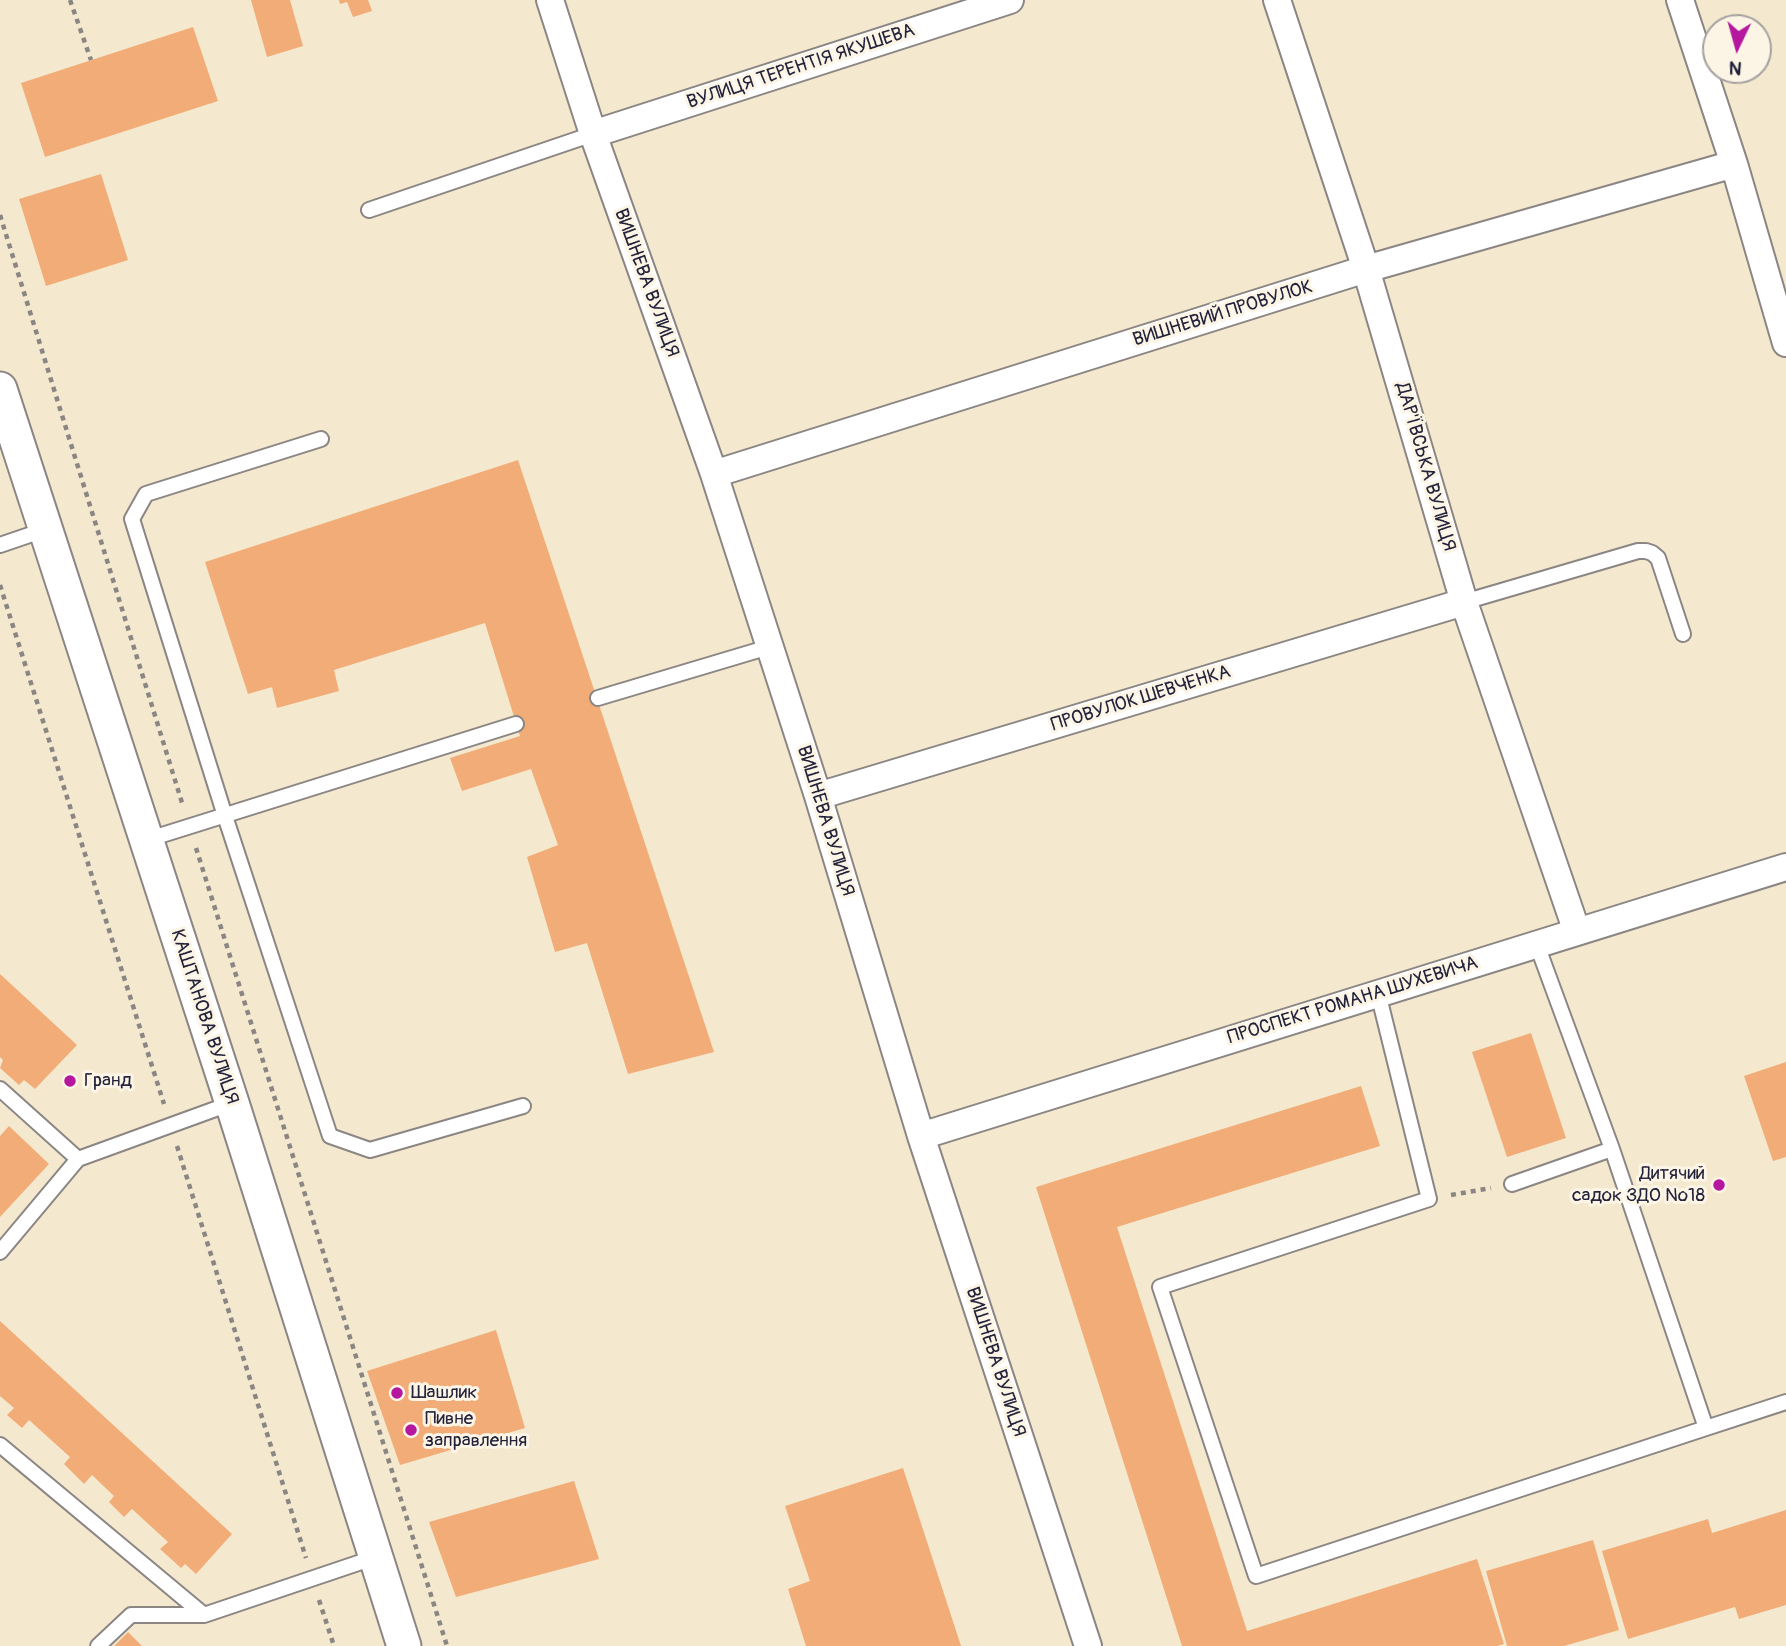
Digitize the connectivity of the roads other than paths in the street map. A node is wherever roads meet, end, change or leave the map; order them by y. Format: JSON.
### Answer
{"nodes":[{"id":1,"x":550,"y":0,"type":"edge"},
{"id":2,"x":1010,"y":0,"type":"edge"},
{"id":3,"x":1277,"y":0,"type":"edge"},
{"id":4,"x":1681,"y":0,"type":"edge"},
{"id":5,"x":593,"y":134,"type":"junction"},
{"id":6,"x":1734,"y":164,"type":"junction"},
{"id":7,"x":369,"y":210,"type":"dead end"},
{"id":8,"x":1366,"y":269,"type":"junction"},
{"id":9,"x":1786,"y":343,"type":"edge"},
{"id":10,"x":0,"y":389,"type":"edge"},
{"id":11,"x":321,"y":439,"type":"dead end"},
{"id":12,"x":715,"y":474,"type":"junction"},
{"id":13,"x":44,"y":530,"type":"junction"},
{"id":14,"x":0,"y":545,"type":"edge"},
{"id":15,"x":1465,"y":602,"type":"junction"},
{"id":16,"x":1683,"y":634,"type":"dead end"},
{"id":17,"x":769,"y":648,"type":"junction"},
{"id":18,"x":598,"y":698,"type":"dead end"},
{"id":19,"x":516,"y":724,"type":"dead end"},
{"id":20,"x":818,"y":796,"type":"junction"},
{"id":21,"x":225,"y":816,"type":"junction"},
{"id":22,"x":146,"y":840,"type":"junction"},
{"id":23,"x":1786,"y":867,"type":"edge"},
{"id":24,"x":1577,"y":932,"type":"junction"},
{"id":25,"x":1537,"y":945,"type":"junction"},
{"id":26,"x":1378,"y":993,"type":"junction"},
{"id":27,"x":0,"y":1089,"type":"edge"},
{"id":28,"x":232,"y":1103,"type":"junction"},
{"id":29,"x":523,"y":1106,"type":"dead end"},
{"id":30,"x":921,"y":1136,"type":"junction"},
{"id":31,"x":1612,"y":1149,"type":"junction"},
{"id":32,"x":78,"y":1159,"type":"junction"},
{"id":33,"x":1512,"y":1184,"type":"road end"},
{"id":34,"x":0,"y":1252,"type":"edge"},
{"id":35,"x":1786,"y":1402,"type":"edge"},
{"id":36,"x":1706,"y":1428,"type":"junction"},
{"id":37,"x":0,"y":1445,"type":"edge"},
{"id":38,"x":376,"y":1557,"type":"junction"},
{"id":39,"x":204,"y":1615,"type":"junction"},
{"id":40,"x":98,"y":1646,"type":"edge"},
{"id":41,"x":404,"y":1646,"type":"edge"},
{"id":42,"x":1088,"y":1646,"type":"edge"}],
"edges":[{"from":1,"to":5,"type":"street","name":"ВИШНЕВА ВУЛИЦЯ"},
{"from":2,"to":5,"type":"street","name":"ВУЛИЦЯ ТЕРЕНТІЯ ЯКУШЕВА"},
{"from":3,"to":8,"type":"street","name":"ДАР'ЇВСЬКА ВУЛИЦЯ"},
{"from":4,"to":6,"type":"street"},
{"from":5,"to":7,"type":"lane"},
{"from":5,"to":12,"type":"street","name":"ВИШНЕВА ВУЛИЦЯ"},
{"from":6,"to":8,"type":"street","name":"ВИШНЕВИЙ ПРОВУЛОК"},
{"from":6,"to":9,"type":"street"},
{"from":8,"to":12,"type":"street","name":"ВИШНЕВИЙ ПРОВУЛОК"},
{"from":8,"to":15,"type":"street","name":"ДАР'ЇВСЬКА ВУЛИЦЯ"},
{"from":10,"to":13,"type":"street","name":"КАШТАНОВА ВУЛИЦЯ"},
{"from":11,"to":21,"type":"lane"},
{"from":12,"to":17,"type":"street","name":"ВИШНЕВА ВУЛИЦЯ"},
{"from":13,"to":14,"type":"lane"},
{"from":13,"to":22,"type":"street","name":"КАШТАНОВА ВУЛИЦЯ"},
{"from":15,"to":16,"type":"lane"},
{"from":15,"to":20,"type":"street","name":"ПРОВУЛОК ШЕВЧЕНКА"},
{"from":15,"to":24,"type":"street","name":"ДАР'ЇВСЬКА ВУЛИЦЯ"},
{"from":17,"to":18,"type":"lane"},
{"from":17,"to":20,"type":"street","name":"ВИШНЕВА ВУЛИЦЯ"},
{"from":19,"to":21,"type":"lane"},
{"from":20,"to":30,"type":"street","name":"ВИШНЕВА ВУЛИЦЯ"},
{"from":21,"to":22,"type":"lane"},
{"from":21,"to":29,"type":"lane"},
{"from":22,"to":28,"type":"street","name":"КАШТАНОВА ВУЛИЦЯ"},
{"from":23,"to":24,"type":"street","name":"ПРОСПЕКТ РОМАНА ШУХЕВИЧА"},
{"from":24,"to":25,"type":"street","name":"ПРОСПЕКТ РОМАНА ШУХЕВИЧА"},
{"from":25,"to":26,"type":"street","name":"ПРОСПЕКТ РОМАНА ШУХЕВИЧА"},
{"from":25,"to":31,"type":"lane"},
{"from":26,"to":30,"type":"street","name":"ПРОСПЕКТ РОМАНА ШУХЕВИЧА"},
{"from":26,"to":36,"type":"lane"},
{"from":27,"to":32,"type":"lane"},
{"from":28,"to":32,"type":"lane"},
{"from":28,"to":38,"type":"street","name":"КАШТАНОВА ВУЛИЦЯ"},
{"from":30,"to":42,"type":"street","name":"ВИШНЕВА ВУЛИЦЯ"},
{"from":31,"to":33,"type":"lane"},
{"from":31,"to":36,"type":"lane"},
{"from":32,"to":34,"type":"lane"},
{"from":35,"to":36,"type":"lane"},
{"from":37,"to":39,"type":"lane"},
{"from":38,"to":39,"type":"lane"},
{"from":38,"to":41,"type":"street","name":"КАШТАНОВА ВУЛИЦЯ"},
{"from":39,"to":40,"type":"lane"}]}
